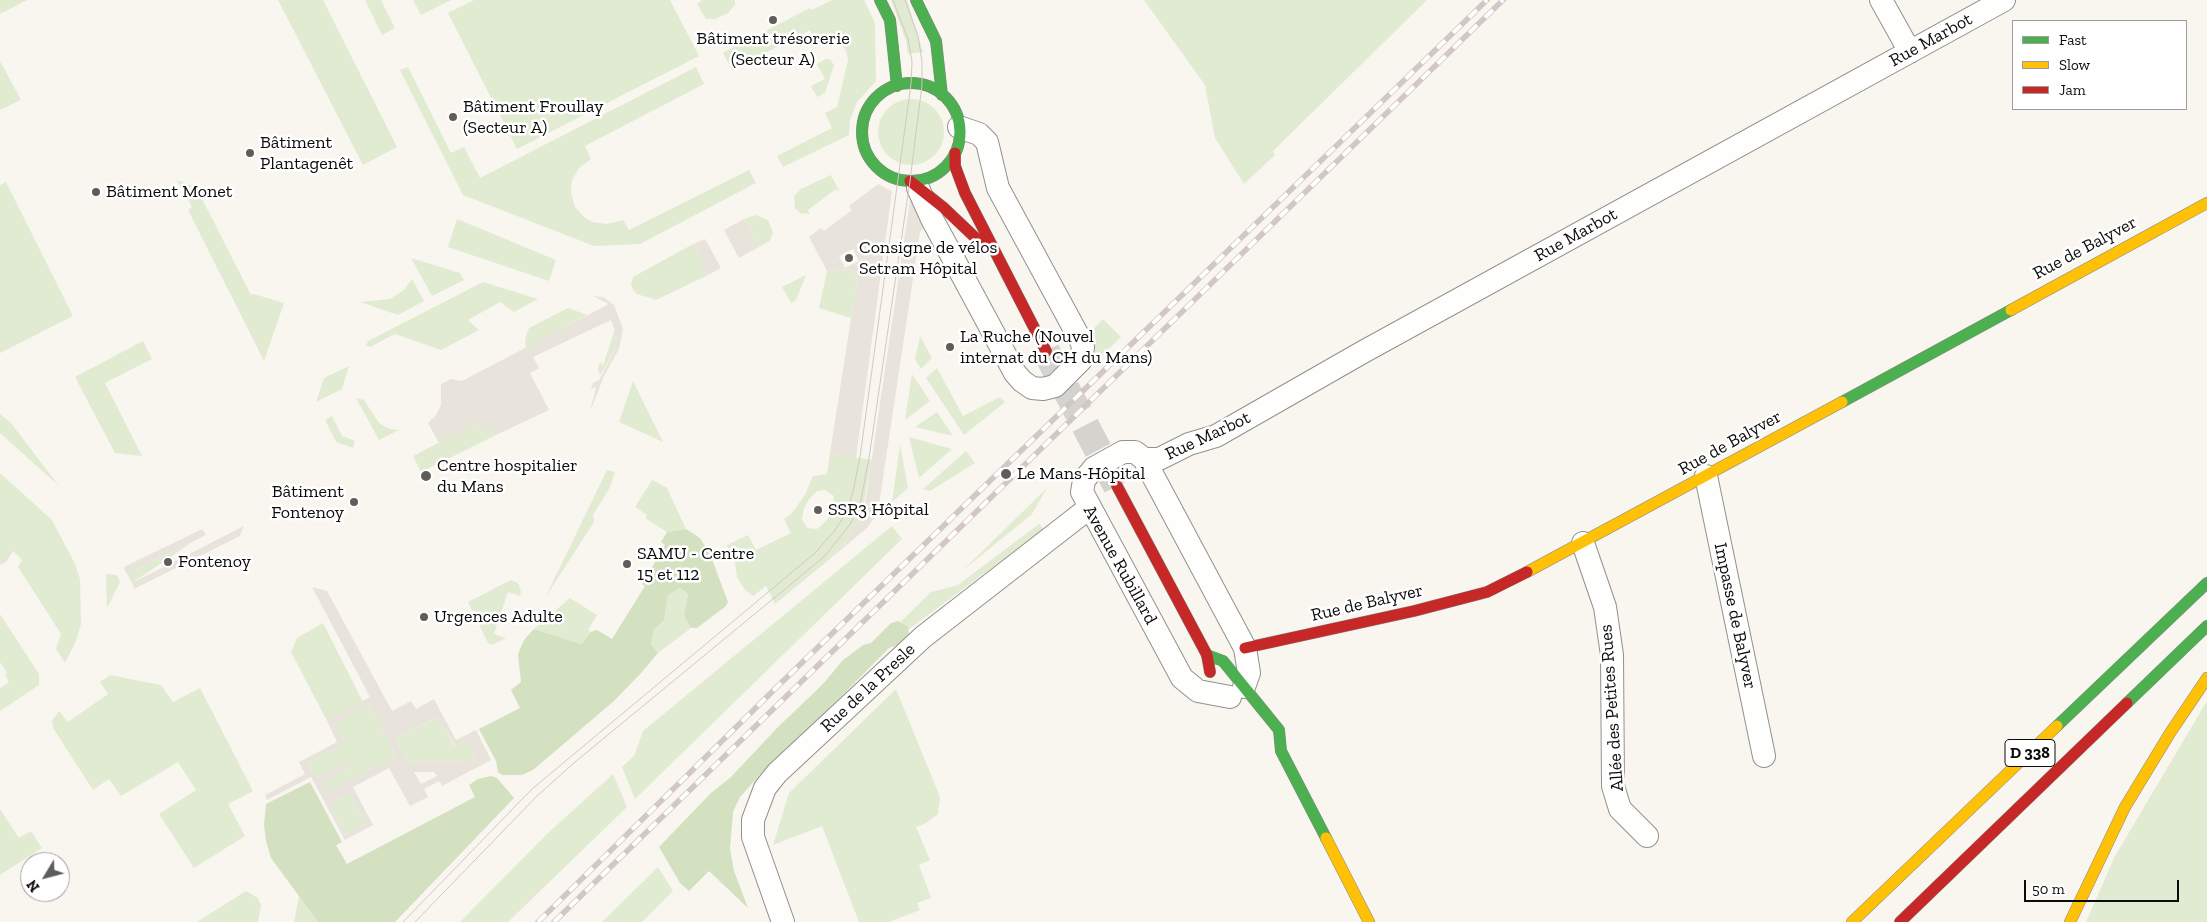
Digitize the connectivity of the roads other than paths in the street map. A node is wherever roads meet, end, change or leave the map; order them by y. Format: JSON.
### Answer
{"nodes":[{"id":1,"x":880,"y":0,"type":"edge"},
{"id":2,"x":916,"y":0,"type":"edge"},
{"id":3,"x":1881,"y":0,"type":"edge"},
{"id":4,"x":2004,"y":0,"type":"edge"},
{"id":5,"x":1910,"y":52,"type":"junction"},
{"id":6,"x":897,"y":86,"type":"junction"},
{"id":7,"x":942,"y":95,"type":"junction"},
{"id":8,"x":959,"y":126,"type":"junction"},
{"id":9,"x":955,"y":153,"type":"junction"},
{"id":10,"x":914,"y":184,"type":"junction"},
{"id":11,"x":2207,"y":203,"type":"edge"},
{"id":12,"x":1002,"y":269,"type":"junction"},
{"id":13,"x":1046,"y":350,"type":"tunnel mouth"},
{"id":14,"x":1144,"y":459,"type":"junction"},
{"id":15,"x":1706,"y":476,"type":"junction"},
{"id":16,"x":1117,"y":486,"type":"tunnel mouth"},
{"id":17,"x":1089,"y":508,"type":"junction"},
{"id":18,"x":1583,"y":543,"type":"junction"},
{"id":19,"x":2207,"y":583,"type":"edge"},
{"id":20,"x":2207,"y":626,"type":"edge"},
{"id":21,"x":1245,"y":648,"type":"junction"},
{"id":22,"x":1207,"y":655,"type":"junction"},
{"id":23,"x":2207,"y":678,"type":"edge"},
{"id":24,"x":1236,"y":696,"type":"junction"},
{"id":25,"x":1266,"y":745,"type":"dead end"},
{"id":26,"x":1280,"y":751,"type":"junction"},
{"id":27,"x":1764,"y":756,"type":"dead end"},
{"id":28,"x":1647,"y":836,"type":"dead end"},
{"id":29,"x":783,"y":922,"type":"edge"},
{"id":30,"x":1370,"y":922,"type":"edge"},
{"id":31,"x":1852,"y":922,"type":"edge"},
{"id":32,"x":1900,"y":922,"type":"edge"},
{"id":33,"x":2070,"y":922,"type":"edge"}],
"edges":[{"from":1,"to":6,"type":"main road"},
{"from":2,"to":7,"type":"main road"},
{"from":3,"to":5,"type":"street"},
{"from":4,"to":5,"type":"street","name":"Rue Marbot"},
{"from":5,"to":14,"type":"street","name":"Rue Marbot"},
{"from":6,"to":7,"type":"main road"},
{"from":6,"to":10,"type":"main road"},
{"from":7,"to":8,"type":"main road"},
{"from":8,"to":9,"type":"main road"},
{"from":8,"to":10,"type":"street"},
{"from":9,"to":10,"type":"main road"},
{"from":9,"to":12,"type":"main road"},
{"from":10,"to":12,"type":"main road"},
{"from":11,"to":15,"type":"main road","name":"Rue de Balyver"},
{"from":12,"to":13,"type":"main road"},
{"from":14,"to":17,"type":"street","name":"Avenue Rubillard"},
{"from":14,"to":21,"type":"street"},
{"from":15,"to":18,"type":"main road","name":"Rue de Balyver"},
{"from":15,"to":27,"type":"street","name":"Impasse de Balyver"},
{"from":16,"to":22,"type":"main road","name":"Avenue Rubillard"},
{"from":17,"to":24,"type":"street","name":"Avenue Rubillard"},
{"from":17,"to":29,"type":"street","name":"Rue de la Presle"},
{"from":18,"to":21,"type":"main road","name":"Rue de Balyver"},
{"from":18,"to":28,"type":"street","name":"Allée des Petites Rues"},
{"from":19,"to":31,"type":"main road","number":"D 338"},
{"from":20,"to":32,"type":"main road","number":"D 338"},
{"from":21,"to":24,"type":"street"},
{"from":22,"to":24,"type":"main road","name":"Avenue Rubillard"},
{"from":22,"to":24,"type":"main road","name":"Avenue Rubillard"},
{"from":23,"to":33,"type":"main road"},
{"from":24,"to":26,"type":"main road","name":"Avenue Rubillard"},
{"from":25,"to":26,"type":"main road"},
{"from":26,"to":30,"type":"main road","name":"Avenue Rubillard"}]}
